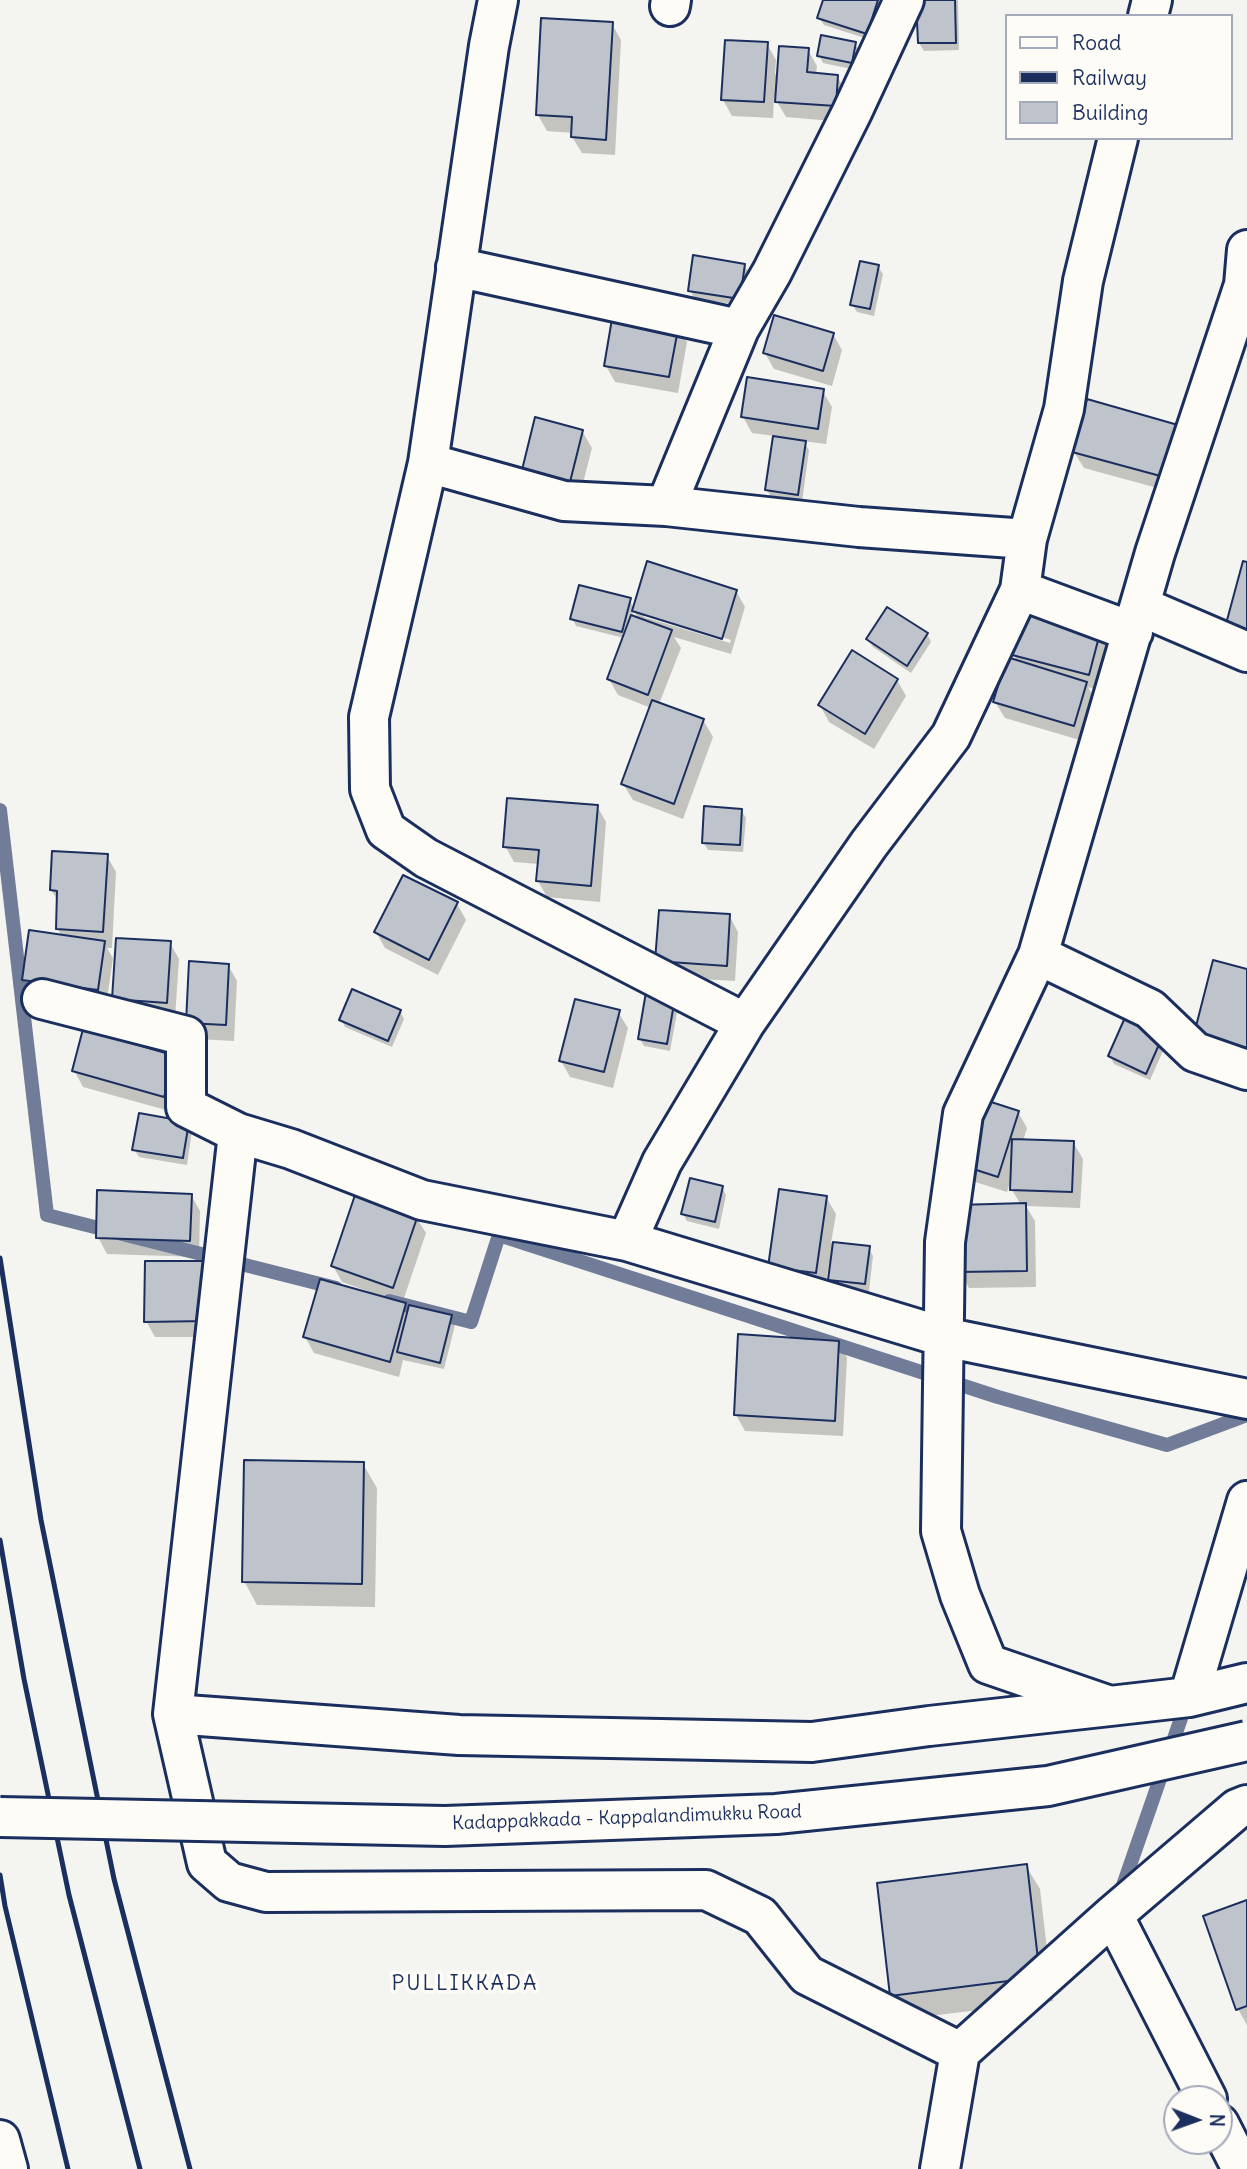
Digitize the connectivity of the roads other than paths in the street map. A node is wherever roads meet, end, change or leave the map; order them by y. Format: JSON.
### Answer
{"nodes":[{"id":1,"x":498,"y":0,"type":"edge"},
{"id":2,"x":904,"y":0,"type":"edge"},
{"id":3,"x":1118,"y":140,"type":"edge"},
{"id":4,"x":456,"y":267,"type":"junction"},
{"id":5,"x":1246,"y":274,"type":"edge"},
{"id":6,"x":739,"y":329,"type":"junction"},
{"id":7,"x":428,"y":463,"type":"junction"},
{"id":8,"x":666,"y":506,"type":"junction"},
{"id":9,"x":1027,"y":539,"type":"junction"},
{"id":10,"x":1020,"y":590,"type":"junction"},
{"id":11,"x":1136,"y":619,"type":"junction"},
{"id":12,"x":1247,"y":652,"type":"edge"},
{"id":13,"x":1038,"y":956,"type":"junction"},
{"id":14,"x":42,"y":999,"type":"dead end"},
{"id":15,"x":745,"y":1023,"type":"junction"},
{"id":16,"x":1247,"y":1070,"type":"edge"},
{"id":17,"x":238,"y":1133,"type":"junction"},
{"id":18,"x":628,"y":1241,"type":"junction"},
{"id":19,"x":944,"y":1337,"type":"junction"},
{"id":20,"x":1247,"y":1399,"type":"edge"},
{"id":21,"x":1247,"y":1501,"type":"edge"},
{"id":22,"x":1247,"y":1683,"type":"edge"},
{"id":23,"x":1189,"y":1697,"type":"junction"},
{"id":24,"x":1110,"y":1706,"type":"junction"},
{"id":25,"x":173,"y":1714,"type":"junction"},
{"id":26,"x":1247,"y":1741,"type":"edge"},
{"id":27,"x":1247,"y":1805,"type":"edge"},
{"id":28,"x":0,"y":1817,"type":"edge"},
{"id":29,"x":1113,"y":1915,"type":"junction"},
{"id":30,"x":960,"y":2052,"type":"junction"},
{"id":31,"x":1199,"y":2085,"type":"edge"},
{"id":32,"x":0,"y":2140,"type":"edge"},
{"id":33,"x":1233,"y":2151,"type":"edge"},
{"id":34,"x":8,"y":2169,"type":"edge"},
{"id":35,"x":940,"y":2169,"type":"edge"},
{"id":36,"x":1242,"y":2169,"type":"edge"}],
"edges":[{"from":1,"to":4,"type":"street"},
{"from":2,"to":6,"type":"street"},
{"from":3,"to":9,"type":"street"},
{"from":4,"to":6,"type":"street"},
{"from":4,"to":7,"type":"street"},
{"from":5,"to":11,"type":"street"},
{"from":6,"to":8,"type":"street"},
{"from":7,"to":8,"type":"street"},
{"from":7,"to":15,"type":"street"},
{"from":8,"to":9,"type":"street"},
{"from":9,"to":10,"type":"street"},
{"from":10,"to":11,"type":"street"},
{"from":10,"to":15,"type":"street"},
{"from":11,"to":12,"type":"street"},
{"from":11,"to":13,"type":"street"},
{"from":13,"to":16,"type":"street"},
{"from":13,"to":19,"type":"street"},
{"from":14,"to":17,"type":"street"},
{"from":15,"to":18,"type":"street"},
{"from":17,"to":18,"type":"street"},
{"from":17,"to":25,"type":"street"},
{"from":18,"to":19,"type":"street"},
{"from":19,"to":20,"type":"street"},
{"from":19,"to":24,"type":"street"},
{"from":21,"to":23,"type":"street"},
{"from":22,"to":23,"type":"street"},
{"from":23,"to":24,"type":"street"},
{"from":24,"to":25,"type":"street"},
{"from":25,"to":30,"type":"street"},
{"from":26,"to":28,"type":"street","name":"Kadappakkada - Kappalandimukku Road","bridge":true},
{"from":27,"to":29,"type":"street"},
{"from":29,"to":30,"type":"street"},
{"from":29,"to":31,"type":"street"},
{"from":30,"to":35,"type":"street"},
{"from":32,"to":34,"type":"street"},
{"from":33,"to":36,"type":"street"}]}
